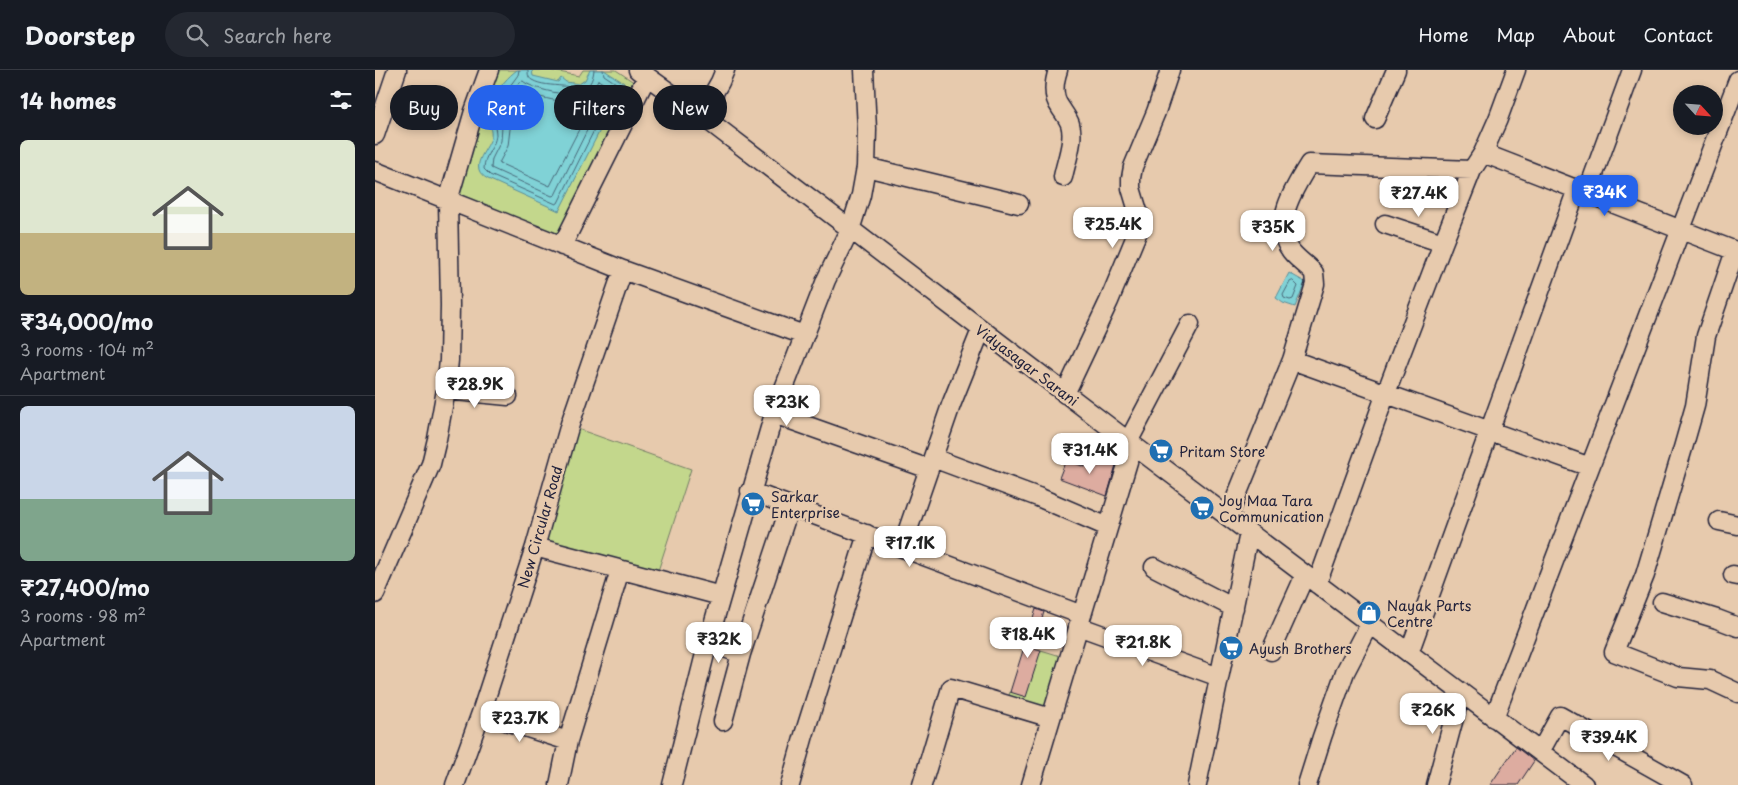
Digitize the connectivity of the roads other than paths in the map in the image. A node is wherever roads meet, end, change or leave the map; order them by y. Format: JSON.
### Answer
{"nodes":[{"id":1,"x":397,"y":70,"type":"edge"},
{"id":2,"x":489,"y":70,"type":"edge"},
{"id":3,"x":725,"y":70,"type":"edge"},
{"id":4,"x":864,"y":70,"type":"edge"},
{"id":5,"x":1058,"y":70,"type":"edge"},
{"id":6,"x":1170,"y":70,"type":"edge"},
{"id":7,"x":1396,"y":70,"type":"edge"},
{"id":8,"x":1516,"y":70,"type":"edge"},
{"id":9,"x":1632,"y":70,"type":"edge"},
{"id":10,"x":643,"y":73,"type":"edge"},
{"id":11,"x":1738,"y":80,"type":"edge"},
{"id":12,"x":659,"y":85,"type":"edge"},
{"id":13,"x":718,"y":85,"type":"edge"},
{"id":14,"x":1375,"y":119,"type":"dead end"},
{"id":15,"x":719,"y":130,"type":"edge"},
{"id":16,"x":375,"y":135,"type":"edge"},
{"id":17,"x":1483,"y":153,"type":"junction"},
{"id":18,"x":865,"y":167,"type":"junction"},
{"id":19,"x":1472,"y":170,"type":"junction"},
{"id":20,"x":375,"y":171,"type":"edge"},
{"id":21,"x":1063,"y":177,"type":"dead end"},
{"id":22,"x":1582,"y":191,"type":"junction"},
{"id":23,"x":448,"y":201,"type":"junction"},
{"id":24,"x":1019,"y":204,"type":"dead end"},
{"id":25,"x":1385,"y":224,"type":"dead end"},
{"id":26,"x":1681,"y":229,"type":"junction"},
{"id":27,"x":850,"y":230,"type":"junction"},
{"id":28,"x":1443,"y":243,"type":"junction"},
{"id":29,"x":562,"y":246,"type":"junction"},
{"id":30,"x":1737,"y":251,"type":"edge"},
{"id":31,"x":623,"y":270,"type":"junction"},
{"id":32,"x":1190,"y":324,"type":"dead end"},
{"id":33,"x":981,"y":330,"type":"junction"},
{"id":34,"x":804,"y":335,"type":"junction"},
{"id":35,"x":1292,"y":360,"type":"junction"},
{"id":36,"x":446,"y":390,"type":"junction"},
{"id":37,"x":1386,"y":393,"type":"junction"},
{"id":38,"x":1065,"y":394,"type":"junction"},
{"id":39,"x":508,"y":396,"type":"dead end"},
{"id":40,"x":773,"y":414,"type":"junction"},
{"id":41,"x":1490,"y":431,"type":"junction"},
{"id":42,"x":1131,"y":443,"type":"junction"},
{"id":43,"x":931,"y":464,"type":"junction"},
{"id":44,"x":1590,"y":467,"type":"junction"},
{"id":45,"x":750,"y":491,"type":"junction"},
{"id":46,"x":790,"y":506,"type":"junction"},
{"id":47,"x":1228,"y":517,"type":"junction"},
{"id":48,"x":1719,"y":521,"type":"dead end"},
{"id":49,"x":1738,"y":525,"type":"edge"},
{"id":50,"x":1108,"y":527,"type":"junction"},
{"id":51,"x":1249,"y":533,"type":"junction"},
{"id":52,"x":867,"y":534,"type":"junction"},
{"id":53,"x":535,"y":547,"type":"junction"},
{"id":54,"x":902,"y":548,"type":"junction"},
{"id":55,"x":1154,"y":567,"type":"dead end"},
{"id":56,"x":620,"y":570,"type":"junction"},
{"id":57,"x":1311,"y":580,"type":"junction"},
{"id":58,"x":375,"y":594,"type":"edge"},
{"id":59,"x":721,"y":596,"type":"junction"},
{"id":60,"x":1661,"y":602,"type":"dead end"},
{"id":61,"x":1234,"y":608,"type":"junction"},
{"id":62,"x":1080,"y":621,"type":"junction"},
{"id":63,"x":1370,"y":624,"type":"junction"},
{"id":64,"x":1738,"y":627,"type":"edge"},
{"id":65,"x":708,"y":642,"type":"junction"},
{"id":66,"x":1271,"y":651,"type":"dead end"},
{"id":67,"x":1409,"y":653,"type":"junction"},
{"id":68,"x":741,"y":654,"type":"junction"},
{"id":69,"x":1219,"y":677,"type":"junction"},
{"id":70,"x":1461,"y":692,"type":"junction"},
{"id":71,"x":1738,"y":693,"type":"edge"},
{"id":72,"x":481,"y":713,"type":"junction"},
{"id":73,"x":1051,"y":718,"type":"junction"},
{"id":74,"x":1494,"y":718,"type":"junction"},
{"id":75,"x":723,"y":721,"type":"dead end"},
{"id":76,"x":568,"y":741,"type":"junction"},
{"id":77,"x":1540,"y":752,"type":"junction"},
{"id":78,"x":455,"y":785,"type":"edge"},
{"id":79,"x":559,"y":785,"type":"edge"},
{"id":80,"x":672,"y":785,"type":"edge"},
{"id":81,"x":790,"y":785,"type":"edge"},
{"id":82,"x":922,"y":785,"type":"edge"},
{"id":83,"x":1031,"y":785,"type":"edge"},
{"id":84,"x":1197,"y":785,"type":"edge"},
{"id":85,"x":1307,"y":785,"type":"edge"},
{"id":86,"x":1437,"y":785,"type":"edge"},
{"id":87,"x":1584,"y":785,"type":"edge"},
{"id":88,"x":1683,"y":785,"type":"edge"}],
"edges":[{"from":1,"to":16,"type":"street"},
{"from":2,"to":23,"type":"street"},
{"from":3,"to":13,"type":"street"},
{"from":4,"to":18,"type":"street"},
{"from":5,"to":21,"type":"street"},
{"from":6,"to":38,"type":"street"},
{"from":7,"to":14,"type":"street"},
{"from":8,"to":17,"type":"street"},
{"from":9,"to":22,"type":"street"},
{"from":10,"to":12,"type":"street","name":"Vidyasagar Sarani"},
{"from":10,"to":29,"type":"street"},
{"from":11,"to":26,"type":"street"},
{"from":15,"to":27,"type":"street","name":"Vidyasagar Sarani"},
{"from":17,"to":19,"type":"street"},
{"from":17,"to":22,"type":"street"},
{"from":18,"to":24,"type":"street"},
{"from":18,"to":27,"type":"street"},
{"from":19,"to":28,"type":"street"},
{"from":19,"to":35,"type":"street"},
{"from":20,"to":23,"type":"street"},
{"from":22,"to":26,"type":"street"},
{"from":22,"to":41,"type":"street"},
{"from":23,"to":29,"type":"street"},
{"from":23,"to":36,"type":"street"},
{"from":25,"to":28,"type":"street"},
{"from":26,"to":30,"type":"street"},
{"from":26,"to":44,"type":"street"},
{"from":27,"to":33,"type":"street","name":"Vidyasagar Sarani"},
{"from":27,"to":34,"type":"street"},
{"from":28,"to":37,"type":"street"},
{"from":29,"to":31,"type":"street"},
{"from":30,"to":71,"type":"street"},
{"from":31,"to":34,"type":"street"},
{"from":31,"to":53,"type":"street","name":"New Circular Road"},
{"from":32,"to":42,"type":"street"},
{"from":33,"to":38,"type":"street","name":"Vidyasagar Sarani"},
{"from":33,"to":43,"type":"street"},
{"from":34,"to":40,"type":"street"},
{"from":35,"to":37,"type":"street"},
{"from":35,"to":47,"type":"street"},
{"from":36,"to":39,"type":"street"},
{"from":36,"to":58,"type":"street"},
{"from":37,"to":41,"type":"street"},
{"from":37,"to":57,"type":"street"},
{"from":38,"to":42,"type":"street","name":"Vidyasagar Sarani"},
{"from":40,"to":43,"type":"street"},
{"from":40,"to":45,"type":"street"},
{"from":41,"to":44,"type":"street"},
{"from":41,"to":67,"type":"street"},
{"from":42,"to":47,"type":"street","name":"Vidyasagar Sarani"},
{"from":42,"to":50,"type":"street"},
{"from":43,"to":50,"type":"street"},
{"from":43,"to":54,"type":"street"},
{"from":44,"to":74,"type":"street"},
{"from":45,"to":46,"type":"street"},
{"from":45,"to":59,"type":"street"},
{"from":46,"to":52,"type":"street"},
{"from":46,"to":68,"type":"street"},
{"from":47,"to":51,"type":"street","name":"Vidyasagar Sarani"},
{"from":48,"to":49,"type":"street"},
{"from":50,"to":62,"type":"street"},
{"from":51,"to":57,"type":"street","name":"Vidyasagar Sarani"},
{"from":51,"to":61,"type":"street"},
{"from":52,"to":54,"type":"street"},
{"from":52,"to":81,"type":"street"},
{"from":53,"to":56,"type":"street"},
{"from":53,"to":72,"type":"street","name":"New Circular Road"},
{"from":54,"to":62,"type":"street"},
{"from":55,"to":61,"type":"street"},
{"from":56,"to":59,"type":"street"},
{"from":56,"to":76,"type":"street"},
{"from":57,"to":63,"type":"street","name":"Vidyasagar Sarani"},
{"from":57,"to":66,"type":"street"},
{"from":59,"to":65,"type":"street"},
{"from":60,"to":64,"type":"street"},
{"from":61,"to":69,"type":"street"},
{"from":62,"to":69,"type":"street"},
{"from":62,"to":73,"type":"street"},
{"from":63,"to":67,"type":"street","name":"Vidyasagar Sarani"},
{"from":63,"to":85,"type":"street"},
{"from":65,"to":68,"type":"street"},
{"from":65,"to":80,"type":"street"},
{"from":67,"to":70,"type":"street","name":"Vidyasagar Sarani"},
{"from":68,"to":75,"type":"street"},
{"from":69,"to":84,"type":"street"},
{"from":70,"to":74,"type":"street","name":"Vidyasagar Sarani"},
{"from":70,"to":86,"type":"street"},
{"from":72,"to":76,"type":"street"},
{"from":72,"to":78,"type":"street","name":"New Circular Road"},
{"from":73,"to":82,"type":"street"},
{"from":73,"to":83,"type":"street"},
{"from":74,"to":77,"type":"street","name":"Vidyasagar Sarani"},
{"from":76,"to":79,"type":"street"},
{"from":77,"to":87,"type":"street","name":"Vidyasagar Sarani"},
{"from":77,"to":88,"type":"street"}]}
